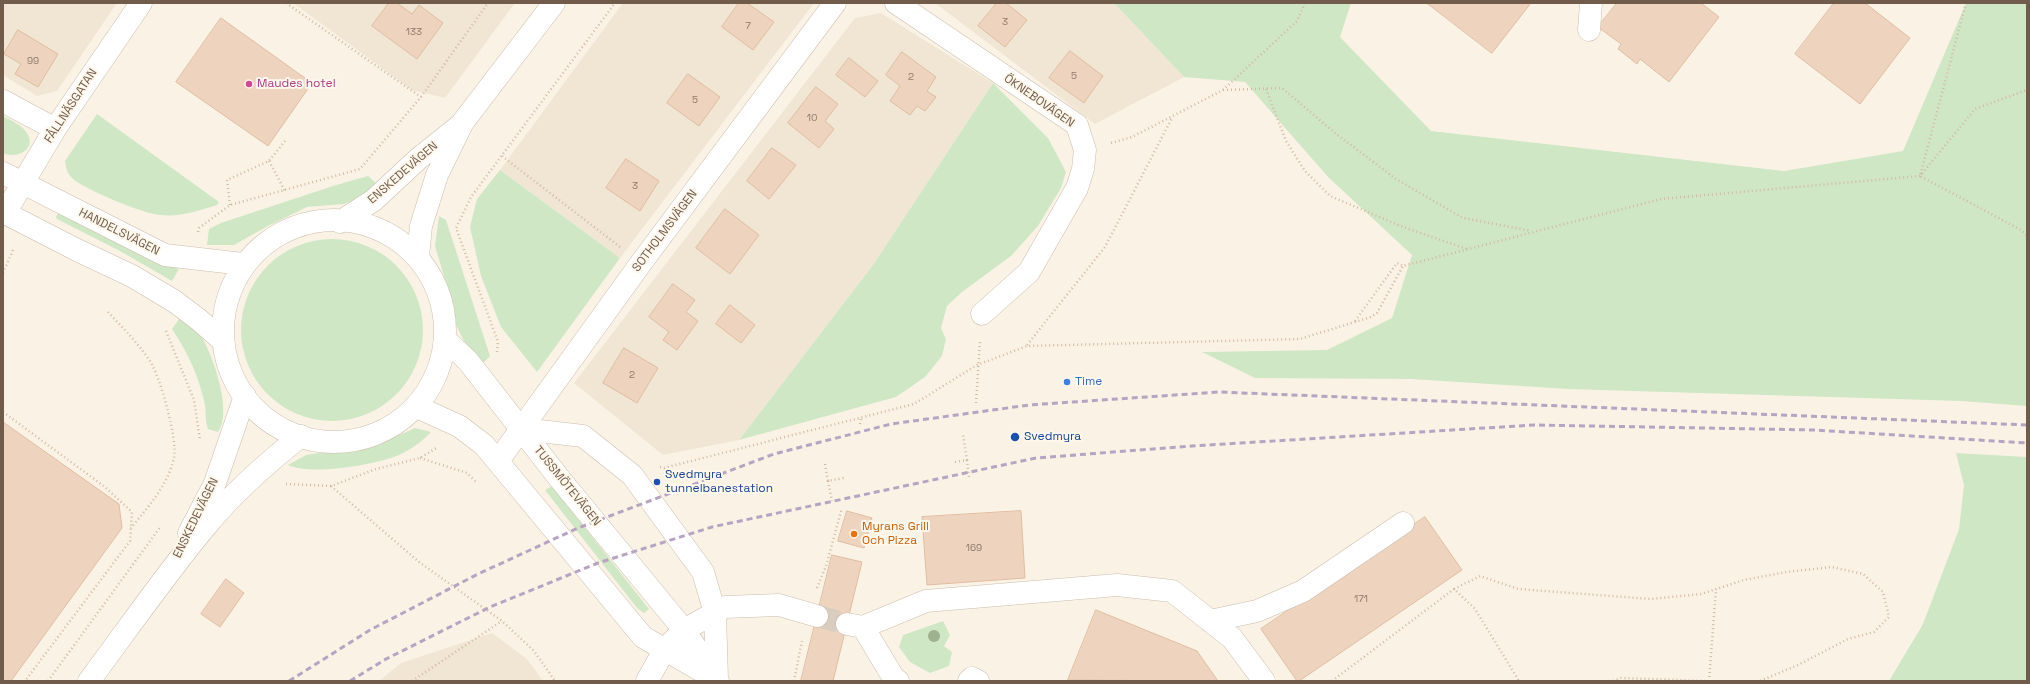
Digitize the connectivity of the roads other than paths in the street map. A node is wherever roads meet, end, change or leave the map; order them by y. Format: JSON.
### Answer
{"nodes":[{"id":1,"x":141,"y":3,"type":"edge"},
{"id":2,"x":554,"y":3,"type":"edge"},
{"id":3,"x":835,"y":3,"type":"edge"},
{"id":4,"x":896,"y":3,"type":"edge"},
{"id":5,"x":1591,"y":3,"type":"edge"},
{"id":6,"x":1589,"y":30,"type":"dead end"},
{"id":7,"x":3,"y":101,"type":"edge"},
{"id":8,"x":463,"y":122,"type":"junction"},
{"id":9,"x":55,"y":129,"type":"junction"},
{"id":10,"x":3,"y":173,"type":"edge"},
{"id":11,"x":23,"y":183,"type":"junction"},
{"id":12,"x":4,"y":213,"type":"edge"},
{"id":13,"x":340,"y":222,"type":"junction"},
{"id":14,"x":418,"y":257,"type":"junction"},
{"id":15,"x":243,"y":264,"type":"junction"},
{"id":16,"x":982,"y":314,"type":"dead end"},
{"id":17,"x":222,"y":340,"type":"junction"},
{"id":18,"x":449,"y":343,"type":"junction"},
{"id":19,"x":245,"y":396,"type":"junction"},
{"id":20,"x":417,"y":407,"type":"junction"},
{"id":21,"x":522,"y":429,"type":"junction"},
{"id":22,"x":301,"y":436,"type":"junction"},
{"id":23,"x":498,"y":461,"type":"junction"},
{"id":24,"x":1403,"y":523,"type":"dead end"},
{"id":25,"x":169,"y":572,"type":"junction"},
{"id":26,"x":715,"y":613,"type":"junction"},
{"id":27,"x":817,"y":616,"type":"tunnel mouth"},
{"id":28,"x":1210,"y":621,"type":"junction"},
{"id":29,"x":684,"y":630,"type":"junction"},
{"id":30,"x":665,"y":649,"type":"junction"},
{"id":31,"x":717,"y":680,"type":"edge"},
{"id":32,"x":89,"y":681,"type":"edge"},
{"id":33,"x":647,"y":681,"type":"edge"},
{"id":34,"x":898,"y":681,"type":"edge"},
{"id":35,"x":969,"y":681,"type":"edge"},
{"id":36,"x":978,"y":681,"type":"edge"},
{"id":37,"x":1264,"y":681,"type":"edge"}],
"edges":[{"from":1,"to":9,"type":"street","name":"FÅLLNÄSGATAN"},
{"from":2,"to":8,"type":"street","name":"ENSKEDEVÄGEN"},
{"from":3,"to":21,"type":"street","name":"SOTHOLMSVÄGEN"},
{"from":4,"to":16,"type":"street","name":"ÖKNEBOVÄGEN"},
{"from":5,"to":6,"type":"street"},
{"from":7,"to":9,"type":"street"},
{"from":8,"to":13,"type":"street","name":"ENSKEDEVÄGEN"},
{"from":8,"to":14,"type":"street","name":"ENSKEDEVÄGEN"},
{"from":9,"to":11,"type":"street","name":"FÅLLNÄSGATAN"},
{"from":10,"to":11,"type":"street","name":"HANDELSVÄGEN"},
{"from":11,"to":12,"type":"street","name":"FÅLLNÄSGATAN"},
{"from":11,"to":15,"type":"street","name":"HANDELSVÄGEN"},
{"from":12,"to":17,"type":"street"},
{"from":13,"to":14,"type":"street"},
{"from":13,"to":15,"type":"street"},
{"from":14,"to":18,"type":"street"},
{"from":15,"to":17,"type":"street"},
{"from":17,"to":19,"type":"street"},
{"from":18,"to":20,"type":"street"},
{"from":18,"to":21,"type":"street","name":"TUSSMÖTEVÄGEN"},
{"from":19,"to":22,"type":"street"},
{"from":19,"to":25,"type":"street","name":"ENSKEDEVÄGEN"},
{"from":20,"to":22,"type":"street"},
{"from":20,"to":23,"type":"street"},
{"from":21,"to":23,"type":"street","name":"SOTHOLMSVÄGEN"},
{"from":21,"to":26,"type":"street"},
{"from":21,"to":29,"type":"street","name":"TUSSMÖTEVÄGEN"},
{"from":22,"to":25,"type":"street","name":"ENSKEDEVÄGEN"},
{"from":23,"to":30,"type":"street"},
{"from":24,"to":28,"type":"street"},
{"from":25,"to":32,"type":"street","name":"ENSKEDEVÄGEN"},
{"from":26,"to":27,"type":"street"},
{"from":26,"to":29,"type":"street"},
{"from":26,"to":31,"type":"street"},
{"from":28,"to":34,"type":"street"},
{"from":28,"to":37,"type":"street"},
{"from":29,"to":30,"type":"street"},
{"from":29,"to":31,"type":"street","name":"TUSSMÖTEVÄGEN"},
{"from":30,"to":31,"type":"street"},
{"from":30,"to":33,"type":"street"},
{"from":35,"to":36,"type":"street"}]}
